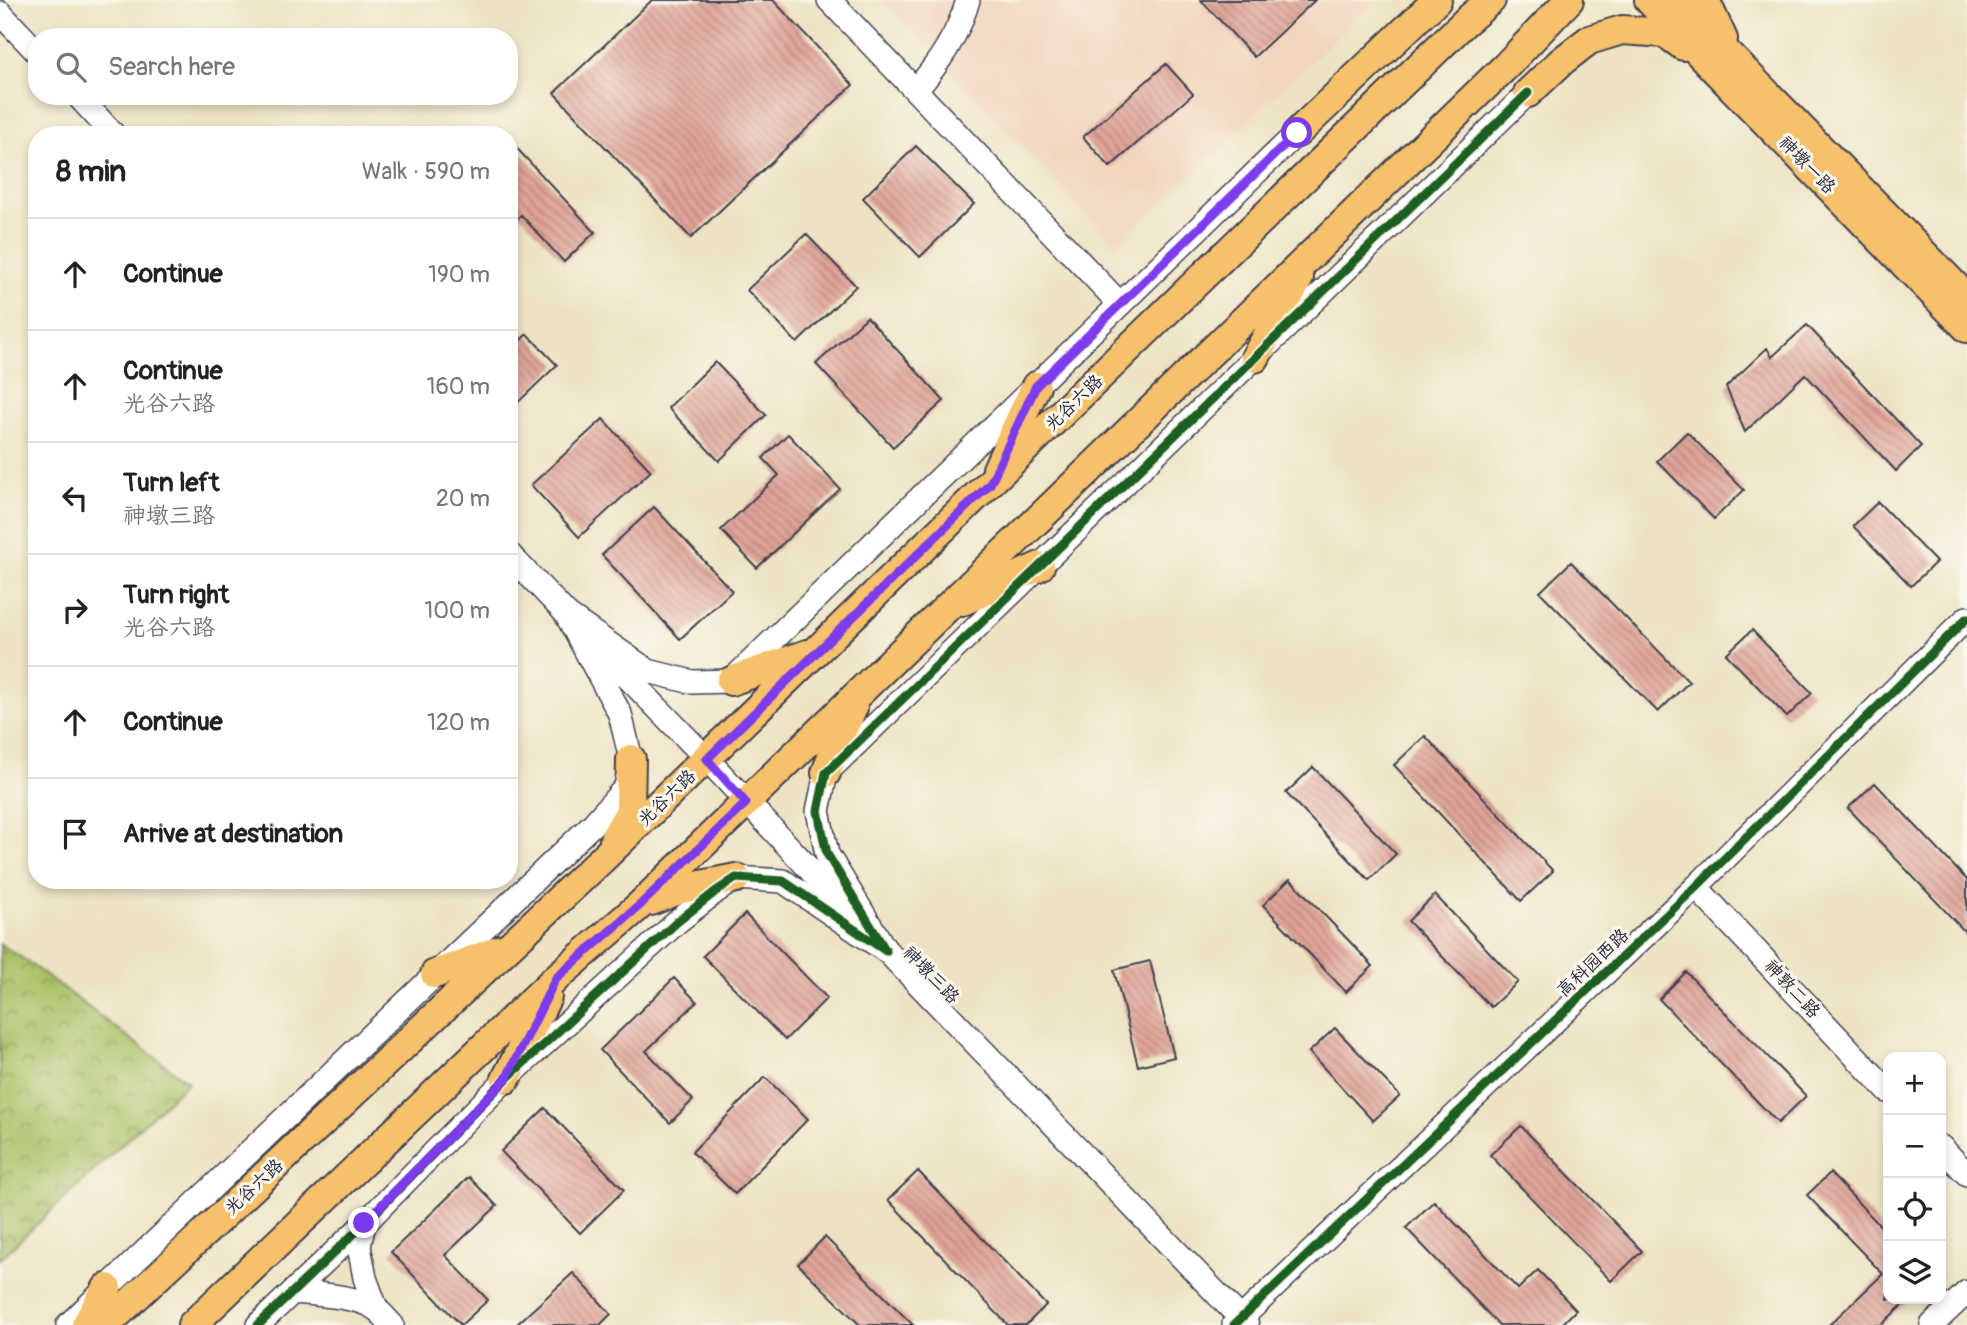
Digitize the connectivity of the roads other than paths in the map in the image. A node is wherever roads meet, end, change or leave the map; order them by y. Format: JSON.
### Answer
{"nodes":[{"id":1,"x":829,"y":0,"type":"edge"},
{"id":2,"x":968,"y":0,"type":"edge"},
{"id":3,"x":1437,"y":0,"type":"edge"},
{"id":4,"x":1491,"y":0,"type":"edge"},
{"id":5,"x":1569,"y":0,"type":"edge"},
{"id":6,"x":1649,"y":0,"type":"edge"},
{"id":7,"x":1675,"y":0,"type":"edge"},
{"id":8,"x":1705,"y":0,"type":"edge"},
{"id":9,"x":0,"y":13,"type":"edge"},
{"id":10,"x":1622,"y":30,"type":"junction"},
{"id":11,"x":28,"y":43,"type":"edge"},
{"id":12,"x":1724,"y":64,"type":"junction"},
{"id":13,"x":1506,"y":66,"type":"junction"},
{"id":14,"x":915,"y":90,"type":"junction"},
{"id":15,"x":1528,"y":93,"type":"joint"},
{"id":16,"x":1389,"y":97,"type":"junction"},
{"id":17,"x":86,"y":105,"type":"edge"},
{"id":18,"x":106,"y":126,"type":"edge"},
{"id":19,"x":1297,"y":133,"type":"junction"},
{"id":20,"x":1313,"y":253,"type":"junction"},
{"id":21,"x":1967,"y":298,"type":"edge"},
{"id":22,"x":1121,"y":304,"type":"junction"},
{"id":23,"x":1967,"y":328,"type":"edge"},
{"id":24,"x":1255,"y":358,"type":"junction"},
{"id":25,"x":1036,"y":386,"type":"junction"},
{"id":26,"x":990,"y":484,"type":"junction"},
{"id":27,"x":518,"y":563,"type":"edge"},
{"id":28,"x":1040,"y":566,"type":"junction"},
{"id":29,"x":945,"y":610,"type":"junction"},
{"id":30,"x":566,"y":614,"type":"junction"},
{"id":31,"x":1967,"y":618,"type":"edge"},
{"id":32,"x":820,"y":649,"type":"junction"},
{"id":33,"x":731,"y":681,"type":"junction"},
{"id":34,"x":860,"y":693,"type":"junction"},
{"id":35,"x":631,"y":759,"type":"junction"},
{"id":36,"x":707,"y":759,"type":"junction"},
{"id":37,"x":826,"y":773,"type":"junction"},
{"id":38,"x":746,"y":803,"type":"junction"},
{"id":39,"x":601,"y":860,"type":"junction"},
{"id":40,"x":736,"y":878,"type":"junction"},
{"id":41,"x":1696,"y":887,"type":"junction"},
{"id":42,"x":639,"y":906,"type":"junction"},
{"id":43,"x":513,"y":945,"type":"junction"},
{"id":44,"x":886,"y":951,"type":"junction"},
{"id":45,"x":435,"y":974,"type":"junction"},
{"id":46,"x":556,"y":978,"type":"junction"},
{"id":47,"x":506,"y":1079,"type":"junction"},
{"id":48,"x":1883,"y":1086,"type":"edge"},
{"id":49,"x":1946,"y":1151,"type":"edge"},
{"id":50,"x":1967,"y":1174,"type":"edge"},
{"id":51,"x":364,"y":1223,"type":"junction"},
{"id":52,"x":107,"y":1288,"type":"junction"},
{"id":53,"x":293,"y":1292,"type":"junction"},
{"id":54,"x":1967,"y":1292,"type":"edge"},
{"id":55,"x":220,"y":1299,"type":"junction"},
{"id":56,"x":384,"y":1317,"type":"edge"},
{"id":57,"x":1241,"y":1323,"type":"edge"},
{"id":58,"x":68,"y":1325,"type":"edge"},
{"id":59,"x":86,"y":1325,"type":"edge"},
{"id":60,"x":106,"y":1325,"type":"edge"},
{"id":61,"x":192,"y":1325,"type":"edge"},
{"id":62,"x":206,"y":1325,"type":"edge"},
{"id":63,"x":258,"y":1325,"type":"edge"},
{"id":64,"x":1932,"y":1325,"type":"edge"}],
"edges":[{"from":1,"to":14,"type":"street"},
{"from":2,"to":14,"type":"street"},
{"from":3,"to":19,"type":"main road"},
{"from":4,"to":16,"type":"main road","name":"光谷六路"},
{"from":5,"to":13,"type":"main road"},
{"from":6,"to":12,"type":"main road","name":"神墩一路"},
{"from":7,"to":12,"type":"main road","name":"神墩一路"},
{"from":8,"to":12,"type":"main road"},
{"from":9,"to":11,"type":"street"},
{"from":10,"to":12,"type":"main road"},
{"from":10,"to":13,"type":"main road"},
{"from":10,"to":15,"type":"main road"},
{"from":12,"to":21,"type":"main road","name":"神墩一路"},
{"from":12,"to":23,"type":"main road","name":"神墩一路"},
{"from":13,"to":20,"type":"main road"},
{"from":14,"to":22,"type":"street"},
{"from":15,"to":24,"type":"street"},
{"from":16,"to":19,"type":"main road"},
{"from":16,"to":26,"type":"main road","name":"光谷六路"},
{"from":17,"to":18,"type":"street"},
{"from":19,"to":22,"type":"street"},
{"from":20,"to":24,"type":"main road"},
{"from":20,"to":29,"type":"main road"},
{"from":22,"to":25,"type":"street"},
{"from":24,"to":28,"type":"street"},
{"from":25,"to":26,"type":"main road"},
{"from":25,"to":33,"type":"street"},
{"from":26,"to":32,"type":"main road","name":"光谷六路"},
{"from":27,"to":30,"type":"street","name":"神墩三路"},
{"from":28,"to":29,"type":"main road"},
{"from":28,"to":37,"type":"street"},
{"from":29,"to":34,"type":"main road"},
{"from":30,"to":33,"type":"street"},
{"from":30,"to":35,"type":"street"},
{"from":30,"to":36,"type":"street","name":"神墩三路"},
{"from":31,"to":41,"type":"street","name":"高科园西路"},
{"from":32,"to":33,"type":"main road"},
{"from":32,"to":36,"type":"main road","name":"光谷六路"},
{"from":34,"to":37,"type":"main road"},
{"from":34,"to":38,"type":"main road"},
{"from":35,"to":39,"type":"main road"},
{"from":35,"to":45,"type":"street"},
{"from":36,"to":38,"type":"street","name":"神墩三路"},
{"from":36,"to":39,"type":"main road","name":"光谷六路"},
{"from":37,"to":44,"type":"street"},
{"from":38,"to":42,"type":"main road"},
{"from":38,"to":44,"type":"street","name":"神墩三路"},
{"from":39,"to":43,"type":"main road","name":"光谷六路"},
{"from":40,"to":42,"type":"main road"},
{"from":40,"to":44,"type":"street"},
{"from":40,"to":47,"type":"street"},
{"from":41,"to":48,"type":"street","name":"神敦二路"},
{"from":41,"to":57,"type":"street","name":"高科园西路"},
{"from":42,"to":46,"type":"main road"},
{"from":43,"to":45,"type":"main road"},
{"from":43,"to":60,"type":"main road","name":"光谷六路"},
{"from":44,"to":57,"type":"street","name":"神墩三路"},
{"from":45,"to":52,"type":"street"},
{"from":46,"to":47,"type":"main road"},
{"from":46,"to":55,"type":"main road"},
{"from":47,"to":51,"type":"street"},
{"from":49,"to":50,"type":"street"},
{"from":51,"to":53,"type":"street"},
{"from":51,"to":56,"type":"street"},
{"from":52,"to":58,"type":"street"},
{"from":52,"to":59,"type":"main road"},
{"from":53,"to":56,"type":"street"},
{"from":53,"to":63,"type":"street"},
{"from":54,"to":64,"type":"street"},
{"from":55,"to":61,"type":"main road"},
{"from":55,"to":62,"type":"main road"}]}
